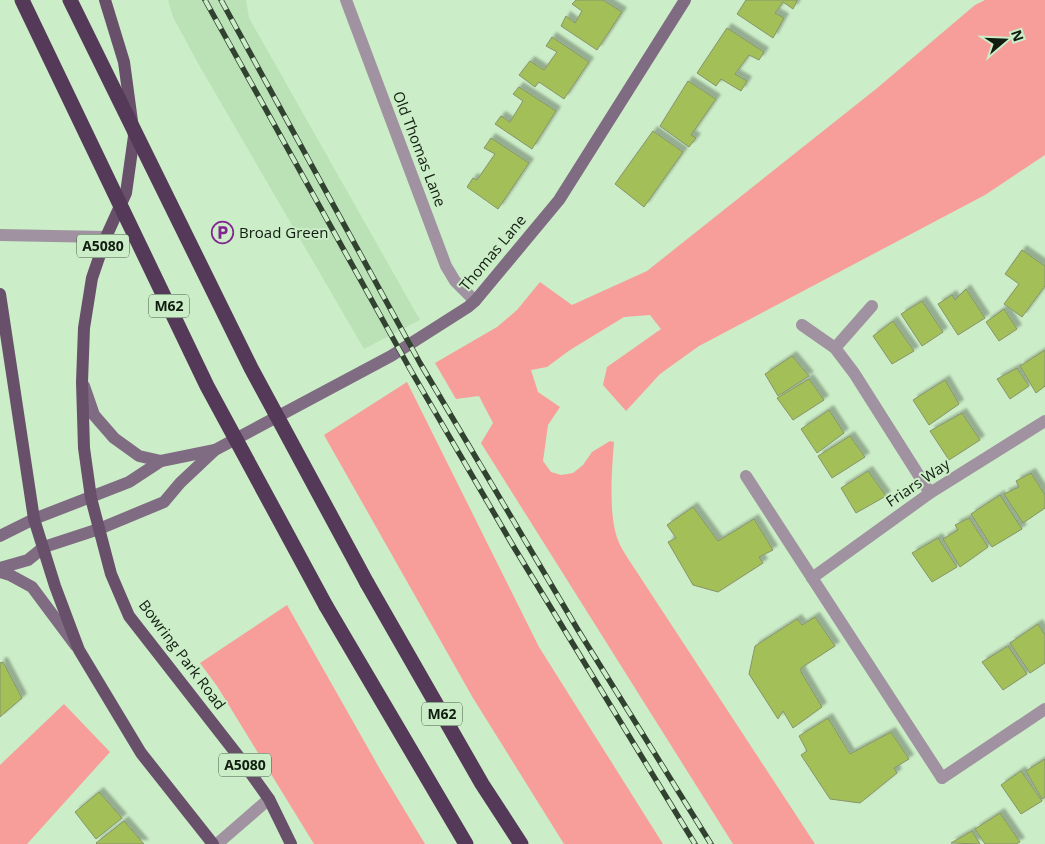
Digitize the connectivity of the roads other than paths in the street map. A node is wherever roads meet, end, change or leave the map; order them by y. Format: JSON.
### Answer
{"nodes":[{"id":1,"x":22,"y":0,"type":"edge"},
{"id":2,"x":70,"y":0,"type":"edge"},
{"id":3,"x":105,"y":0,"type":"edge"},
{"id":4,"x":346,"y":0,"type":"edge"},
{"id":5,"x":685,"y":0,"type":"edge"},
{"id":6,"x":0,"y":235,"type":"edge"},
{"id":7,"x":106,"y":237,"type":"junction"},
{"id":8,"x":0,"y":294,"type":"edge"},
{"id":9,"x":475,"y":301,"type":"junction"},
{"id":10,"x":872,"y":306,"type":"dead end"},
{"id":11,"x":802,"y":325,"type":"dead end"},
{"id":12,"x":835,"y":348,"type":"junction"},
{"id":13,"x":82,"y":382,"type":"junction"},
{"id":14,"x":1045,"y":420,"type":"edge"},
{"id":15,"x":215,"y":450,"type":"junction"},
{"id":16,"x":161,"y":461,"type":"junction"},
{"id":17,"x":746,"y":476,"type":"dead end"},
{"id":18,"x":930,"y":494,"type":"junction"},
{"id":19,"x":91,"y":498,"type":"junction"},
{"id":20,"x":34,"y":519,"type":"junction"},
{"id":21,"x":99,"y":529,"type":"junction"},
{"id":22,"x":0,"y":536,"type":"edge"},
{"id":23,"x":44,"y":547,"type":"junction"},
{"id":24,"x":0,"y":570,"type":"edge"},
{"id":25,"x":812,"y":578,"type":"junction"},
{"id":26,"x":79,"y":650,"type":"junction"},
{"id":27,"x":1045,"y":710,"type":"edge"},
{"id":28,"x":269,"y":799,"type":"junction"},
{"id":29,"x":215,"y":844,"type":"edge"},
{"id":30,"x":291,"y":844,"type":"edge"},
{"id":31,"x":466,"y":844,"type":"edge"},
{"id":32,"x":520,"y":844,"type":"edge"}],
"edges":[{"from":1,"to":31,"type":"highway","number":"M62","bridge":true},
{"from":2,"to":32,"type":"highway","number":"M62","bridge":true},
{"from":3,"to":7,"type":"main road","name":"Bowring Park Road","number":"A5080"},
{"from":4,"to":9,"type":"street","name":"Old Thomas Lane"},
{"from":5,"to":9,"type":"street","name":"Thomas Lane"},
{"from":6,"to":7,"type":"street"},
{"from":7,"to":13,"type":"main road","name":"Bowring Park Road","number":"A5080"},
{"from":8,"to":20,"type":"main road"},
{"from":9,"to":15,"type":"street","name":"Thomas Lane"},
{"from":10,"to":12,"type":"street"},
{"from":11,"to":12,"type":"street"},
{"from":12,"to":18,"type":"street"},
{"from":13,"to":16,"type":"street"},
{"from":13,"to":19,"type":"main road","name":"Bowring Park Road","number":"A5080"},
{"from":14,"to":18,"type":"street","name":"Friars Way"},
{"from":15,"to":16,"type":"street"},
{"from":15,"to":21,"type":"street"},
{"from":16,"to":19,"type":"street"},
{"from":17,"to":25,"type":"street"},
{"from":18,"to":25,"type":"street","name":"Friars Way"},
{"from":19,"to":20,"type":"street"},
{"from":19,"to":21,"type":"main road","name":"Bowring Park Road","number":"A5080"},
{"from":20,"to":22,"type":"street"},
{"from":20,"to":23,"type":"main road"},
{"from":21,"to":23,"type":"street"},
{"from":21,"to":28,"type":"main road","name":"Bowring Park Road","number":"A5080"},
{"from":23,"to":24,"type":"street"},
{"from":23,"to":26,"type":"main road"},
{"from":24,"to":26,"type":"street"},
{"from":25,"to":27,"type":"street"},
{"from":26,"to":29,"type":"main road"},
{"from":28,"to":29,"type":"street"},
{"from":28,"to":30,"type":"main road","name":"Bowring Park Road","number":"A5080"}]}
